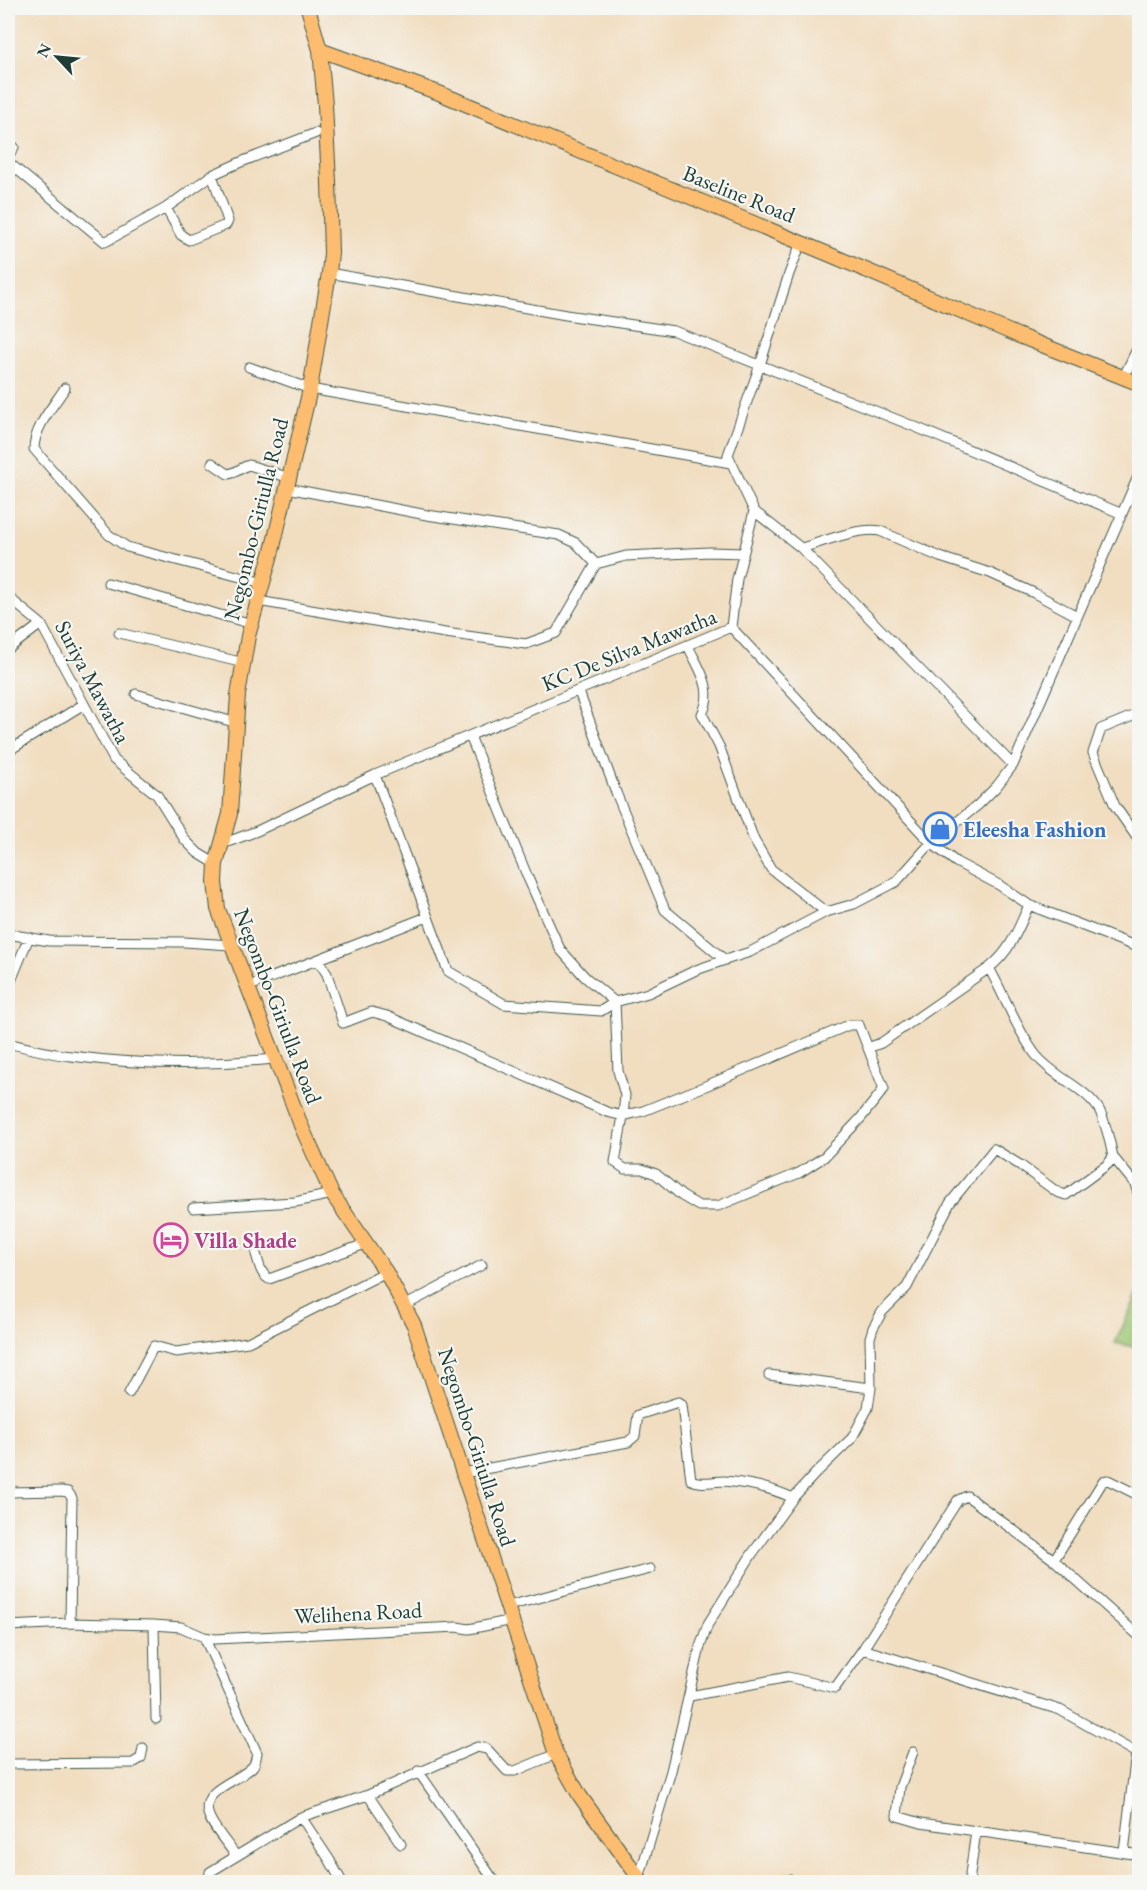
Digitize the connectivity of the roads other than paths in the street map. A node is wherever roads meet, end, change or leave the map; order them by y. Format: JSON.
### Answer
{"nodes":[{"id":1,"x":308,"y":8,"type":"edge"},
{"id":2,"x":320,"y":50,"type":"junction"},
{"id":3,"x":316,"y":133,"type":"dead end"},
{"id":4,"x":14,"y":147,"type":"dead end"},
{"id":5,"x":8,"y":156,"type":"edge"},
{"id":6,"x":8,"y":162,"type":"edge"},
{"id":7,"x":212,"y":176,"type":"junction"},
{"id":8,"x":166,"y":208,"type":"junction"},
{"id":9,"x":801,"y":243,"type":"junction"},
{"id":10,"x":329,"y":273,"type":"junction"},
{"id":11,"x":1140,"y":344,"type":"edge"},
{"id":12,"x":760,"y":365,"type":"junction"},
{"id":13,"x":249,"y":367,"type":"dead end"},
{"id":14,"x":1124,"y":378,"type":"junction"},
{"id":15,"x":1140,"y":384,"type":"edge"},
{"id":16,"x":65,"y":388,"type":"dead end"},
{"id":17,"x":310,"y":389,"type":"junction"},
{"id":18,"x":212,"y":463,"type":"dead end"},
{"id":19,"x":731,"y":463,"type":"junction"},
{"id":20,"x":1140,"y":472,"type":"edge"},
{"id":21,"x":288,"y":483,"type":"junction"},
{"id":22,"x":754,"y":511,"type":"junction"},
{"id":23,"x":1120,"y":513,"type":"junction"},
{"id":24,"x":801,"y":548,"type":"junction"},
{"id":25,"x":743,"y":554,"type":"junction"},
{"id":26,"x":596,"y":564,"type":"junction"},
{"id":27,"x":108,"y":583,"type":"dead end"},
{"id":28,"x":263,"y":583,"type":"junction"},
{"id":29,"x":8,"y":597,"type":"edge"},
{"id":30,"x":258,"y":601,"type":"junction"},
{"id":31,"x":1077,"y":616,"type":"junction"},
{"id":32,"x":41,"y":624,"type":"junction"},
{"id":33,"x":252,"y":624,"type":"junction"},
{"id":34,"x":731,"y":627,"type":"junction"},
{"id":35,"x":119,"y":633,"type":"dead end"},
{"id":36,"x":688,"y":646,"type":"junction"},
{"id":37,"x":8,"y":649,"type":"edge"},
{"id":38,"x":244,"y":663,"type":"junction"},
{"id":39,"x":579,"y":692,"type":"junction"},
{"id":40,"x":136,"y":694,"type":"dead end"},
{"id":41,"x":84,"y":704,"type":"junction"},
{"id":42,"x":1140,"y":713,"type":"edge"},
{"id":43,"x":237,"y":723,"type":"junction"},
{"id":44,"x":470,"y":736,"type":"junction"},
{"id":45,"x":8,"y":751,"type":"edge"},
{"id":46,"x":1012,"y":765,"type":"junction"},
{"id":47,"x":375,"y":776,"type":"junction"},
{"id":48,"x":1140,"y":842,"type":"edge"},
{"id":49,"x":931,"y":843,"type":"junction"},
{"id":50,"x":222,"y":844,"type":"junction"},
{"id":51,"x":216,"y":864,"type":"junction"},
{"id":52,"x":1029,"y":905,"type":"junction"},
{"id":53,"x":826,"y":912,"type":"junction"},
{"id":54,"x":427,"y":917,"type":"junction"},
{"id":55,"x":8,"y":934,"type":"edge"},
{"id":56,"x":28,"y":937,"type":"junction"},
{"id":57,"x":231,"y":945,"type":"junction"},
{"id":58,"x":1140,"y":948,"type":"edge"},
{"id":59,"x":318,"y":960,"type":"junction"},
{"id":60,"x":725,"y":960,"type":"junction"},
{"id":61,"x":989,"y":968,"type":"junction"},
{"id":62,"x":247,"y":987,"type":"junction"},
{"id":63,"x":8,"y":988,"type":"edge"},
{"id":64,"x":615,"y":1002,"type":"junction"},
{"id":65,"x":8,"y":1043,"type":"edge"},
{"id":66,"x":868,"y":1048,"type":"junction"},
{"id":67,"x":274,"y":1059,"type":"junction"},
{"id":68,"x":623,"y":1116,"type":"junction"},
{"id":69,"x":1113,"y":1157,"type":"junction"},
{"id":70,"x":332,"y":1194,"type":"junction"},
{"id":71,"x":1140,"y":1200,"type":"edge"},
{"id":72,"x":193,"y":1208,"type":"dead end"},
{"id":73,"x":365,"y":1244,"type":"junction"},
{"id":74,"x":256,"y":1254,"type":"dead end"},
{"id":75,"x":482,"y":1265,"type":"dead end"},
{"id":76,"x":386,"y":1272,"type":"junction"},
{"id":77,"x":404,"y":1306,"type":"junction"},
{"id":78,"x":769,"y":1375,"type":"dead end"},
{"id":79,"x":871,"y":1388,"type":"junction"},
{"id":80,"x":129,"y":1393,"type":"dead end"},
{"id":81,"x":464,"y":1473,"type":"junction"},
{"id":82,"x":8,"y":1492,"type":"edge"},
{"id":83,"x":1140,"y":1496,"type":"edge"},
{"id":84,"x":793,"y":1498,"type":"junction"},
{"id":85,"x":1054,"y":1560,"type":"junction"},
{"id":86,"x":650,"y":1569,"type":"dead end"},
{"id":87,"x":508,"y":1606,"type":"junction"},
{"id":88,"x":513,"y":1620,"type":"junction"},
{"id":89,"x":70,"y":1623,"type":"junction"},
{"id":90,"x":154,"y":1625,"type":"junction"},
{"id":91,"x":8,"y":1626,"type":"edge"},
{"id":92,"x":1140,"y":1636,"type":"edge"},
{"id":93,"x":204,"y":1637,"type":"junction"},
{"id":94,"x":863,"y":1649,"type":"junction"},
{"id":95,"x":690,"y":1696,"type":"junction"},
{"id":96,"x":156,"y":1719,"type":"dead end"},
{"id":97,"x":143,"y":1748,"type":"dead end"},
{"id":98,"x":913,"y":1752,"type":"dead end"},
{"id":99,"x":556,"y":1754,"type":"junction"},
{"id":100,"x":1138,"y":1754,"type":"edge"},
{"id":101,"x":8,"y":1764,"type":"edge"},
{"id":102,"x":418,"y":1772,"type":"junction"},
{"id":103,"x":368,"y":1795,"type":"junction"},
{"id":104,"x":301,"y":1817,"type":"junction"},
{"id":105,"x":976,"y":1832,"type":"junction"},
{"id":106,"x":401,"y":1844,"type":"dead end"},
{"id":107,"x":1124,"y":1852,"type":"junction"},
{"id":108,"x":1140,"y":1855,"type":"edge"},
{"id":109,"x":236,"y":1856,"type":"junction"},
{"id":110,"x":640,"y":1880,"type":"edge"},
{"id":111,"x":790,"y":1880,"type":"dead end"},
{"id":112,"x":8,"y":1882,"type":"edge"},
{"id":113,"x":15,"y":1882,"type":"edge"},
{"id":114,"x":209,"y":1882,"type":"edge"},
{"id":115,"x":342,"y":1882,"type":"edge"},
{"id":116,"x":495,"y":1882,"type":"edge"},
{"id":117,"x":755,"y":1882,"type":"edge"},
{"id":118,"x":969,"y":1882,"type":"edge"}],
"edges":[{"from":1,"to":2,"type":"main road","name":"Negombo-Giriulla Road"},
{"from":2,"to":9,"type":"main road","name":"Baseline Road"},
{"from":2,"to":10,"type":"main road","name":"Negombo-Giriulla Road"},
{"from":3,"to":7,"type":"street"},
{"from":4,"to":5,"type":"street"},
{"from":6,"to":8,"type":"street"},
{"from":7,"to":8,"type":"street"},
{"from":7,"to":8,"type":"street"},
{"from":9,"to":12,"type":"street"},
{"from":9,"to":14,"type":"main road","name":"Baseline Road"},
{"from":10,"to":12,"type":"street"},
{"from":10,"to":17,"type":"main road","name":"Negombo-Giriulla Road"},
{"from":11,"to":14,"type":"street"},
{"from":12,"to":19,"type":"street"},
{"from":12,"to":23,"type":"street"},
{"from":13,"to":17,"type":"street"},
{"from":14,"to":15,"type":"main road","name":"Baseline Road"},
{"from":16,"to":28,"type":"street"},
{"from":17,"to":19,"type":"street"},
{"from":17,"to":21,"type":"main road","name":"Negombo-Giriulla Road"},
{"from":18,"to":21,"type":"street"},
{"from":19,"to":22,"type":"street"},
{"from":20,"to":23,"type":"street"},
{"from":21,"to":26,"type":"street"},
{"from":21,"to":28,"type":"main road","name":"Negombo-Giriulla Road"},
{"from":22,"to":24,"type":"street"},
{"from":22,"to":25,"type":"street"},
{"from":23,"to":31,"type":"street"},
{"from":24,"to":31,"type":"street"},
{"from":24,"to":46,"type":"street"},
{"from":25,"to":26,"type":"street"},
{"from":25,"to":34,"type":"street"},
{"from":26,"to":30,"type":"street"},
{"from":27,"to":33,"type":"street"},
{"from":28,"to":30,"type":"main road","name":"Negombo-Giriulla Road"},
{"from":29,"to":32,"type":"street","name":"Suriya Mawatha"},
{"from":30,"to":33,"type":"main road","name":"Negombo-Giriulla Road"},
{"from":31,"to":46,"type":"street"},
{"from":32,"to":37,"type":"street"},
{"from":32,"to":41,"type":"street","name":"Suriya Mawatha"},
{"from":33,"to":38,"type":"main road","name":"Negombo-Giriulla Road"},
{"from":34,"to":36,"type":"street","name":"KC De Silva Mawatha"},
{"from":34,"to":49,"type":"street","name":"KC De Silva Mawatha"},
{"from":35,"to":38,"type":"street"},
{"from":36,"to":39,"type":"street","name":"KC De Silva Mawatha"},
{"from":36,"to":53,"type":"street"},
{"from":38,"to":43,"type":"main road","name":"Negombo-Giriulla Road"},
{"from":39,"to":44,"type":"street","name":"KC De Silva Mawatha"},
{"from":39,"to":60,"type":"street"},
{"from":40,"to":43,"type":"street"},
{"from":41,"to":45,"type":"street"},
{"from":41,"to":51,"type":"street","name":"Suriya Mawatha"},
{"from":42,"to":48,"type":"street"},
{"from":43,"to":50,"type":"main road","name":"Negombo-Giriulla Road"},
{"from":44,"to":47,"type":"street","name":"KC De Silva Mawatha"},
{"from":44,"to":64,"type":"street"},
{"from":46,"to":49,"type":"street"},
{"from":47,"to":50,"type":"street","name":"KC De Silva Mawatha"},
{"from":47,"to":54,"type":"street"},
{"from":49,"to":52,"type":"street","name":"KC De Silva Mawatha"},
{"from":49,"to":53,"type":"street"},
{"from":50,"to":51,"type":"main road","name":"Negombo-Giriulla Road"},
{"from":51,"to":57,"type":"main road","name":"Negombo-Giriulla Road"},
{"from":52,"to":58,"type":"street","name":"KC De Silva Mawatha"},
{"from":52,"to":61,"type":"street"},
{"from":53,"to":60,"type":"street"},
{"from":54,"to":59,"type":"street"},
{"from":54,"to":64,"type":"street"},
{"from":55,"to":56,"type":"street"},
{"from":56,"to":57,"type":"street"},
{"from":56,"to":63,"type":"street"},
{"from":57,"to":62,"type":"main road","name":"Negombo-Giriulla Road"},
{"from":59,"to":62,"type":"street"},
{"from":59,"to":68,"type":"street"},
{"from":60,"to":64,"type":"street"},
{"from":61,"to":66,"type":"street"},
{"from":61,"to":69,"type":"street"},
{"from":62,"to":67,"type":"main road","name":"Negombo-Giriulla Road"},
{"from":64,"to":68,"type":"street"},
{"from":65,"to":67,"type":"street"},
{"from":66,"to":68,"type":"street"},
{"from":66,"to":68,"type":"street"},
{"from":67,"to":70,"type":"main road","name":"Negombo-Giriulla Road"},
{"from":69,"to":71,"type":"street"},
{"from":69,"to":79,"type":"street"},
{"from":70,"to":72,"type":"street"},
{"from":70,"to":73,"type":"main road","name":"Negombo-Giriulla Road"},
{"from":73,"to":74,"type":"street"},
{"from":73,"to":76,"type":"main road","name":"Negombo-Giriulla Road"},
{"from":75,"to":77,"type":"street"},
{"from":76,"to":77,"type":"main road","name":"Negombo-Giriulla Road"},
{"from":76,"to":80,"type":"street"},
{"from":77,"to":81,"type":"main road","name":"Negombo-Giriulla Road"},
{"from":78,"to":79,"type":"street"},
{"from":79,"to":84,"type":"street"},
{"from":81,"to":84,"type":"street"},
{"from":81,"to":87,"type":"main road","name":"Negombo-Giriulla Road"},
{"from":82,"to":89,"type":"street"},
{"from":83,"to":85,"type":"street"},
{"from":84,"to":95,"type":"street"},
{"from":85,"to":92,"type":"street"},
{"from":85,"to":94,"type":"street"},
{"from":86,"to":87,"type":"street"},
{"from":87,"to":88,"type":"main road","name":"Negombo-Giriulla Road"},
{"from":88,"to":93,"type":"street","name":"Welihena Road"},
{"from":88,"to":99,"type":"main road","name":"Negombo-Giriulla Road"},
{"from":89,"to":90,"type":"street","name":"Welihena Road"},
{"from":89,"to":91,"type":"street","name":"Welihena Road"},
{"from":90,"to":93,"type":"street","name":"Welihena Road"},
{"from":90,"to":96,"type":"street"},
{"from":93,"to":109,"type":"street"},
{"from":94,"to":95,"type":"street"},
{"from":94,"to":100,"type":"street"},
{"from":95,"to":110,"type":"street"},
{"from":97,"to":101,"type":"street"},
{"from":98,"to":105,"type":"street"},
{"from":99,"to":102,"type":"street"},
{"from":99,"to":110,"type":"main road","name":"Negombo-Giriulla Road"},
{"from":100,"to":107,"type":"street"},
{"from":102,"to":103,"type":"street"},
{"from":102,"to":116,"type":"street"},
{"from":103,"to":104,"type":"street"},
{"from":103,"to":106,"type":"street"},
{"from":104,"to":109,"type":"street"},
{"from":104,"to":115,"type":"street"},
{"from":105,"to":107,"type":"street"},
{"from":105,"to":118,"type":"street"},
{"from":107,"to":108,"type":"street"},
{"from":109,"to":114,"type":"street"},
{"from":111,"to":117,"type":"street"},
{"from":112,"to":113,"type":"street"}]}
